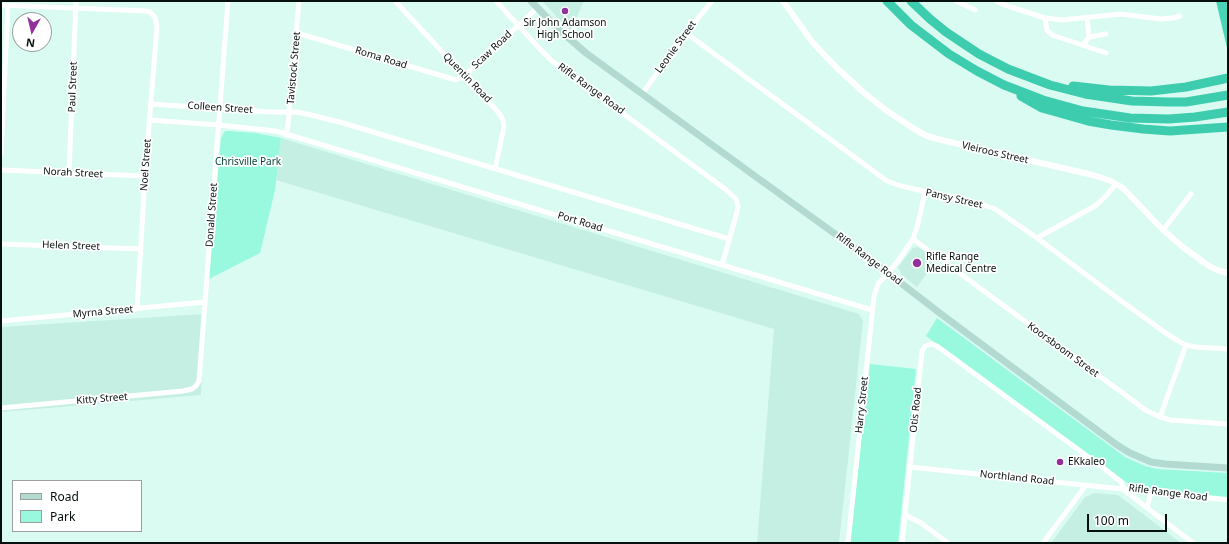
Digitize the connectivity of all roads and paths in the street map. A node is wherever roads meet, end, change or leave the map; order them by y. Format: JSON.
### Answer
{"nodes":[{"id":1,"x":76,"y":1,"type":"edge"},
{"id":2,"x":228,"y":1,"type":"edge"},
{"id":3,"x":300,"y":1,"type":"edge"},
{"id":4,"x":395,"y":1,"type":"edge"},
{"id":5,"x":496,"y":1,"type":"edge"},
{"id":6,"x":531,"y":1,"type":"edge"},
{"id":7,"x":712,"y":1,"type":"edge"},
{"id":8,"x":783,"y":1,"type":"edge"},
{"id":9,"x":887,"y":1,"type":"edge"},
{"id":10,"x":912,"y":1,"type":"edge"},
{"id":11,"x":956,"y":1,"type":"edge"},
{"id":12,"x":996,"y":1,"type":"edge"},
{"id":13,"x":1,"y":5,"type":"edge"},
{"id":14,"x":8,"y":5,"type":"junction"},
{"id":15,"x":76,"y":8,"type":"junction"},
{"id":16,"x":537,"y":8,"type":"junction"},
{"id":17,"x":975,"y":10,"type":"dead end"},
{"id":18,"x":1180,"y":16,"type":"dead end"},
{"id":19,"x":1086,"y":17,"type":"junction"},
{"id":20,"x":1045,"y":18,"type":"junction"},
{"id":21,"x":518,"y":25,"type":"junction"},
{"id":22,"x":686,"y":33,"type":"junction"},
{"id":23,"x":297,"y":34,"type":"junction"},
{"id":24,"x":1106,"y":34,"type":"dead end"},
{"id":25,"x":1089,"y":37,"type":"junction"},
{"id":26,"x":1083,"y":45,"type":"junction"},
{"id":27,"x":1106,"y":53,"type":"dead end"},
{"id":28,"x":464,"y":76,"type":"junction"},
{"id":29,"x":1228,"y":78,"type":"edge"},
{"id":30,"x":1004,"y":85,"type":"junction"},
{"id":31,"x":1050,"y":85,"type":"junction"},
{"id":32,"x":642,"y":94,"type":"junction"},
{"id":33,"x":1228,"y":95,"type":"edge"},
{"id":34,"x":150,"y":104,"type":"junction"},
{"id":35,"x":220,"y":109,"type":"junction"},
{"id":36,"x":290,"y":112,"type":"junction"},
{"id":37,"x":1228,"y":112,"type":"edge"},
{"id":38,"x":149,"y":120,"type":"junction"},
{"id":39,"x":219,"y":125,"type":"junction"},
{"id":40,"x":1228,"y":128,"type":"edge"},
{"id":41,"x":288,"y":135,"type":"junction"},
{"id":42,"x":1,"y":154,"type":"edge"},
{"id":43,"x":495,"y":169,"type":"junction"},
{"id":44,"x":1,"y":170,"type":"edge"},
{"id":45,"x":69,"y":172,"type":"junction"},
{"id":46,"x":145,"y":176,"type":"junction"},
{"id":47,"x":1116,"y":184,"type":"junction"},
{"id":48,"x":925,"y":192,"type":"junction"},
{"id":49,"x":1192,"y":194,"type":"dead end"},
{"id":50,"x":1163,"y":230,"type":"junction"},
{"id":51,"x":1037,"y":238,"type":"junction"},
{"id":52,"x":729,"y":239,"type":"junction"},
{"id":53,"x":913,"y":239,"type":"junction"},
{"id":54,"x":1,"y":244,"type":"edge"},
{"id":55,"x":140,"y":250,"type":"junction"},
{"id":56,"x":722,"y":265,"type":"junction"},
{"id":57,"x":888,"y":273,"type":"junction"},
{"id":58,"x":1228,"y":273,"type":"edge"},
{"id":59,"x":205,"y":302,"type":"junction"},
{"id":60,"x":137,"y":309,"type":"junction"},
{"id":61,"x":872,"y":310,"type":"junction"},
{"id":62,"x":1,"y":321,"type":"edge"},
{"id":63,"x":1186,"y":345,"type":"junction"},
{"id":64,"x":1228,"y":349,"type":"edge"},
{"id":65,"x":922,"y":354,"type":"joint"},
{"id":66,"x":198,"y":381,"type":"joint"},
{"id":67,"x":1,"y":408,"type":"edge"},
{"id":68,"x":1160,"y":417,"type":"junction"},
{"id":69,"x":1228,"y":424,"type":"edge"},
{"id":70,"x":910,"y":467,"type":"junction"},
{"id":71,"x":1228,"y":468,"type":"edge"},
{"id":72,"x":1086,"y":485,"type":"junction"},
{"id":73,"x":1124,"y":490,"type":"junction"},
{"id":74,"x":1151,"y":492,"type":"junction"},
{"id":75,"x":1228,"y":500,"type":"edge"},
{"id":76,"x":1147,"y":508,"type":"junction"},
{"id":77,"x":905,"y":515,"type":"junction"},
{"id":78,"x":848,"y":543,"type":"edge"},
{"id":79,"x":902,"y":543,"type":"edge"},
{"id":80,"x":948,"y":543,"type":"edge"},
{"id":81,"x":1043,"y":543,"type":"edge"},
{"id":82,"x":1193,"y":543,"type":"edge"}],
"edges":[{"from":1,"to":15,"type":"street","name":"Paul Street"},
{"from":2,"to":35,"type":"street","name":"Donald Street"},
{"from":3,"to":23,"type":"street","name":"Tavistock Street"},
{"from":4,"to":28,"type":"street","name":"Quentin Road"},
{"from":5,"to":21,"type":"street","name":"Rifle Range Road"},
{"from":6,"to":16,"type":"main road","name":"Rifle Range Road"},
{"from":7,"to":22,"type":"street","name":"Leonie Street"},
{"from":8,"to":47,"type":"street","name":"Vleiroos Street"},
{"from":9,"to":30,"type":"highway"},
{"from":10,"to":31,"type":"highway"},
{"from":11,"to":17,"type":"street"},
{"from":12,"to":20,"type":"street"},
{"from":13,"to":14,"type":"street"},
{"from":14,"to":15,"type":"street"},
{"from":14,"to":42,"type":"street"},
{"from":15,"to":34,"type":"street","name":"Noel Street"},
{"from":15,"to":45,"type":"street","name":"Paul Street"},
{"from":16,"to":21,"type":"street","name":"Scaw Road"},
{"from":16,"to":32,"type":"main road","name":"Rifle Range Road"},
{"from":18,"to":19,"type":"street"},
{"from":19,"to":20,"type":"street"},
{"from":19,"to":25,"type":"street"},
{"from":20,"to":26,"type":"street"},
{"from":21,"to":28,"type":"street","name":"Scaw Road"},
{"from":21,"to":52,"type":"street","name":"Rifle Range Road"},
{"from":22,"to":32,"type":"street","name":"Leonie Street"},
{"from":22,"to":48,"type":"street","name":"Pansy Street"},
{"from":23,"to":28,"type":"street","name":"Roma Road"},
{"from":23,"to":36,"type":"street","name":"Tavistock Street"},
{"from":24,"to":25,"type":"street"},
{"from":25,"to":26,"type":"street"},
{"from":26,"to":27,"type":"street"},
{"from":28,"to":43,"type":"street","name":"Quentin Road"},
{"from":29,"to":31,"type":"highway"},
{"from":30,"to":37,"type":"highway"},
{"from":30,"to":40,"type":"highway"},
{"from":31,"to":33,"type":"highway"},
{"from":32,"to":57,"type":"main road","name":"Rifle Range Road"},
{"from":34,"to":35,"type":"street","name":"Colleen Street"},
{"from":34,"to":38,"type":"street","name":"Noel Street"},
{"from":35,"to":36,"type":"street","name":"Colleen Street"},
{"from":35,"to":39,"type":"street","name":"Donald Street"},
{"from":36,"to":41,"type":"street","name":"Tavistock Street"},
{"from":36,"to":43,"type":"street"},
{"from":38,"to":39,"type":"street","name":"Colleen Street"},
{"from":38,"to":46,"type":"street","name":"Noel Street"},
{"from":39,"to":41,"type":"street","name":"Colleen Street"},
{"from":39,"to":59,"type":"street","name":"Donald Street"},
{"from":41,"to":56,"type":"street","name":"Port Road"},
{"from":43,"to":52,"type":"street"},
{"from":44,"to":45,"type":"street","name":"Norah Street"},
{"from":45,"to":46,"type":"street","name":"Norah Street"},
{"from":46,"to":55,"type":"street","name":"Noel Street"},
{"from":47,"to":50,"type":"street","name":"Vleiroos Street"},
{"from":47,"to":51,"type":"street"},
{"from":48,"to":51,"type":"street","name":"Pansy Street"},
{"from":48,"to":53,"type":"street","name":"Harry Street"},
{"from":49,"to":50,"type":"street"},
{"from":50,"to":58,"type":"street","name":"Vleiroos Street"},
{"from":51,"to":63,"type":"street","name":"Pansy Street"},
{"from":52,"to":56,"type":"street","name":"Rifle Range Road"},
{"from":53,"to":57,"type":"street","name":"Harry Street"},
{"from":53,"to":68,"type":"street","name":"Koorsboom Street"},
{"from":54,"to":55,"type":"street","name":"Helen Street"},
{"from":55,"to":60,"type":"street","name":"Noel Street"},
{"from":56,"to":61,"type":"street","name":"Port Road"},
{"from":57,"to":61,"type":"street","name":"Harry Street"},
{"from":57,"to":71,"type":"main road","name":"Rifle Range Road"},
{"from":59,"to":60,"type":"street","name":"Myrna Street"},
{"from":59,"to":66,"type":"street","name":"Donald Street"},
{"from":60,"to":62,"type":"street","name":"Myrna Street"},
{"from":61,"to":78,"type":"street","name":"Harry Street"},
{"from":63,"to":64,"type":"street","name":"Pansy Street"},
{"from":63,"to":68,"type":"street"},
{"from":65,"to":70,"type":"street","name":"Otis Road"},
{"from":65,"to":73,"type":"street","name":"Rifle Range Road"},
{"from":66,"to":67,"type":"street","name":"Kitty Street"},
{"from":68,"to":69,"type":"street","name":"Koorsboom Street"},
{"from":70,"to":72,"type":"street","name":"Northland Road"},
{"from":70,"to":77,"type":"street","name":"Otis Road"},
{"from":72,"to":73,"type":"street","name":"Northland Road"},
{"from":72,"to":81,"type":"street"},
{"from":73,"to":74,"type":"street","name":"Rifle Range Road"},
{"from":73,"to":76,"type":"street"},
{"from":74,"to":75,"type":"street","name":"Rifle Range Road"},
{"from":74,"to":76,"type":"street"},
{"from":76,"to":82,"type":"street"},
{"from":77,"to":79,"type":"street","name":"Otis Road"},
{"from":77,"to":80,"type":"street"}]}
